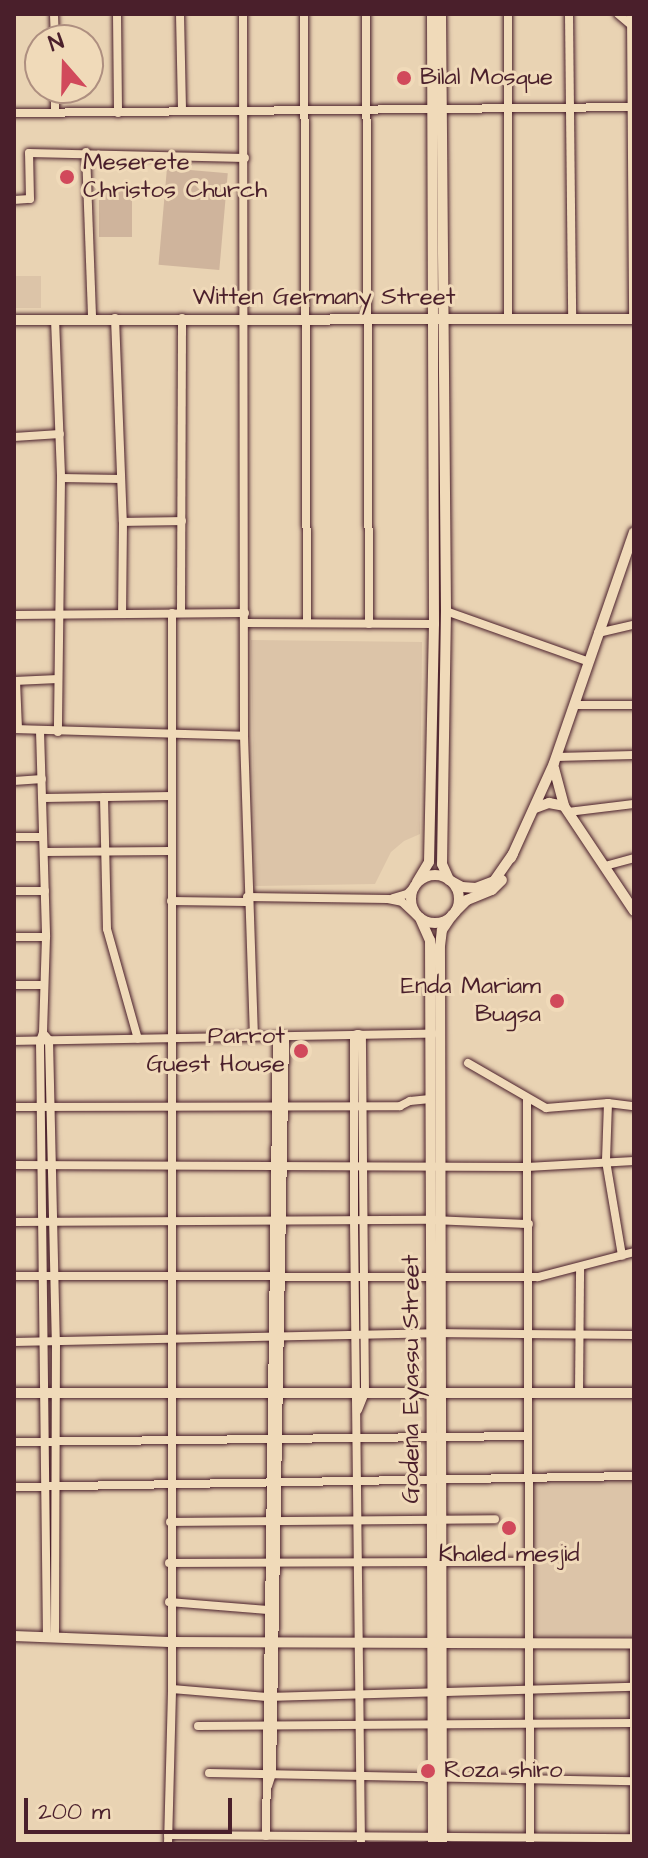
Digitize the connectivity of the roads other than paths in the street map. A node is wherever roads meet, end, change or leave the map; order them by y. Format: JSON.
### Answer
{"nodes":[{"id":1,"x":117,"y":14,"type":"edge"},
{"id":2,"x":180,"y":14,"type":"edge"},
{"id":3,"x":243,"y":14,"type":"edge"},
{"id":4,"x":304,"y":14,"type":"edge"},
{"id":5,"x":366,"y":14,"type":"edge"},
{"id":6,"x":432,"y":14,"type":"edge"},
{"id":7,"x":441,"y":14,"type":"edge"},
{"id":8,"x":508,"y":14,"type":"edge"},
{"id":9,"x":569,"y":14,"type":"edge"},
{"id":10,"x":618,"y":14,"type":"edge"},
{"id":11,"x":631,"y":14,"type":"edge"},
{"id":12,"x":631,"y":25,"type":"junction"},
{"id":13,"x":632,"y":54,"type":"edge"},
{"id":14,"x":55,"y":104,"type":"edge"},
{"id":15,"x":633,"y":107,"type":"edge"},
{"id":16,"x":508,"y":108,"type":"junction"},
{"id":17,"x":570,"y":108,"type":"junction"},
{"id":18,"x":437,"y":109,"type":"junction"},
{"id":19,"x":366,"y":110,"type":"junction"},
{"id":20,"x":182,"y":111,"type":"junction"},
{"id":21,"x":244,"y":111,"type":"junction"},
{"id":22,"x":305,"y":111,"type":"junction"},
{"id":23,"x":14,"y":113,"type":"edge"},
{"id":24,"x":55,"y":113,"type":"junction"},
{"id":25,"x":118,"y":113,"type":"junction"},
{"id":26,"x":86,"y":152,"type":"junction"},
{"id":27,"x":245,"y":158,"type":"junction"},
{"id":28,"x":14,"y":200,"type":"edge"},
{"id":29,"x":307,"y":317,"type":"junction"},
{"id":30,"x":115,"y":318,"type":"junction"},
{"id":31,"x":182,"y":318,"type":"junction"},
{"id":32,"x":369,"y":318,"type":"junction"},
{"id":33,"x":438,"y":318,"type":"junction"},
{"id":34,"x":508,"y":318,"type":"junction"},
{"id":35,"x":55,"y":319,"type":"junction"},
{"id":36,"x":92,"y":319,"type":"junction"},
{"id":37,"x":243,"y":319,"type":"junction"},
{"id":38,"x":572,"y":319,"type":"junction"},
{"id":39,"x":634,"y":319,"type":"edge"},
{"id":40,"x":14,"y":320,"type":"edge"},
{"id":41,"x":60,"y":434,"type":"junction"},
{"id":42,"x":14,"y":437,"type":"edge"},
{"id":43,"x":439,"y":476,"type":"junction"},
{"id":44,"x":61,"y":478,"type":"junction"},
{"id":45,"x":121,"y":479,"type":"junction"},
{"id":46,"x":182,"y":521,"type":"junction"},
{"id":47,"x":123,"y":522,"type":"junction"},
{"id":48,"x":634,"y":532,"type":"edge"},
{"id":49,"x":446,"y":611,"type":"junction"},
{"id":50,"x":176,"y":613,"type":"junction"},
{"id":51,"x":245,"y":613,"type":"junction"},
{"id":52,"x":122,"y":614,"type":"junction"},
{"id":53,"x":14,"y":615,"type":"edge"},
{"id":54,"x":59,"y":615,"type":"junction"},
{"id":55,"x":245,"y":623,"type":"junction"},
{"id":56,"x":307,"y":623,"type":"junction"},
{"id":57,"x":369,"y":624,"type":"junction"},
{"id":58,"x":434,"y":624,"type":"junction"},
{"id":59,"x":634,"y":625,"type":"edge"},
{"id":60,"x":598,"y":633,"type":"junction"},
{"id":61,"x":589,"y":662,"type":"junction"},
{"id":62,"x":58,"y":679,"type":"junction"},
{"id":63,"x":15,"y":681,"type":"edge"},
{"id":64,"x":574,"y":705,"type":"junction"},
{"id":65,"x":634,"y":705,"type":"edge"},
{"id":66,"x":16,"y":729,"type":"edge"},
{"id":67,"x":40,"y":731,"type":"junction"},
{"id":68,"x":58,"y":732,"type":"junction"},
{"id":69,"x":172,"y":733,"type":"junction"},
{"id":70,"x":431,"y":734,"type":"junction"},
{"id":71,"x":443,"y":734,"type":"junction"},
{"id":72,"x":244,"y":736,"type":"junction"},
{"id":73,"x":634,"y":755,"type":"edge"},
{"id":74,"x":555,"y":760,"type":"junction"},
{"id":75,"x":42,"y":779,"type":"junction"},
{"id":76,"x":14,"y":781,"type":"edge"},
{"id":77,"x":172,"y":796,"type":"junction"},
{"id":78,"x":104,"y":797,"type":"junction"},
{"id":79,"x":44,"y":798,"type":"junction"},
{"id":80,"x":634,"y":804,"type":"edge"},
{"id":81,"x":535,"y":808,"type":"junction"},
{"id":82,"x":566,"y":809,"type":"junction"},
{"id":83,"x":14,"y":837,"type":"edge"},
{"id":84,"x":43,"y":837,"type":"junction"},
{"id":85,"x":107,"y":851,"type":"junction"},
{"id":86,"x":171,"y":851,"type":"junction"},
{"id":87,"x":44,"y":852,"type":"junction"},
{"id":88,"x":513,"y":854,"type":"junction"},
{"id":89,"x":634,"y":858,"type":"edge"},
{"id":90,"x":605,"y":866,"type":"junction"},
{"id":91,"x":449,"y":880,"type":"junction"},
{"id":92,"x":416,"y":884,"type":"junction"},
{"id":93,"x":14,"y":891,"type":"edge"},
{"id":94,"x":45,"y":891,"type":"junction"},
{"id":95,"x":388,"y":899,"type":"junction"},
{"id":96,"x":247,"y":900,"type":"junction"},
{"id":97,"x":171,"y":901,"type":"junction"},
{"id":98,"x":634,"y":911,"type":"edge"},
{"id":99,"x":454,"y":914,"type":"junction"},
{"id":100,"x":418,"y":916,"type":"junction"},
{"id":101,"x":14,"y":937,"type":"edge"},
{"id":102,"x":46,"y":937,"type":"junction"},
{"id":103,"x":14,"y":985,"type":"edge"},
{"id":104,"x":44,"y":985,"type":"junction"},
{"id":105,"x":436,"y":1034,"type":"junction"},
{"id":106,"x":358,"y":1035,"type":"junction"},
{"id":107,"x":281,"y":1036,"type":"junction"},
{"id":108,"x":254,"y":1037,"type":"junction"},
{"id":109,"x":44,"y":1038,"type":"junction"},
{"id":110,"x":171,"y":1038,"type":"junction"},
{"id":111,"x":138,"y":1039,"type":"junction"},
{"id":112,"x":14,"y":1041,"type":"edge"},
{"id":113,"x":468,"y":1063,"type":"dead end"},
{"id":114,"x":430,"y":1099,"type":"junction"},
{"id":115,"x":527,"y":1099,"type":"junction"},
{"id":116,"x":608,"y":1103,"type":"junction"},
{"id":117,"x":634,"y":1106,"type":"edge"},
{"id":118,"x":14,"y":1107,"type":"edge"},
{"id":119,"x":45,"y":1107,"type":"junction"},
{"id":120,"x":171,"y":1107,"type":"junction"},
{"id":121,"x":280,"y":1107,"type":"junction"},
{"id":122,"x":358,"y":1107,"type":"junction"},
{"id":123,"x":606,"y":1161,"type":"junction"},
{"id":124,"x":634,"y":1161,"type":"edge"},
{"id":125,"x":14,"y":1165,"type":"edge"},
{"id":126,"x":46,"y":1165,"type":"junction"},
{"id":127,"x":170,"y":1165,"type":"junction"},
{"id":128,"x":279,"y":1165,"type":"junction"},
{"id":129,"x":358,"y":1165,"type":"junction"},
{"id":130,"x":437,"y":1165,"type":"junction"},
{"id":131,"x":527,"y":1167,"type":"junction"},
{"id":132,"x":278,"y":1220,"type":"junction"},
{"id":133,"x":359,"y":1220,"type":"junction"},
{"id":134,"x":437,"y":1220,"type":"junction"},
{"id":135,"x":170,"y":1221,"type":"junction"},
{"id":136,"x":14,"y":1222,"type":"edge"},
{"id":137,"x":46,"y":1222,"type":"junction"},
{"id":138,"x":529,"y":1224,"type":"junction"},
{"id":139,"x":634,"y":1252,"type":"edge"},
{"id":140,"x":622,"y":1256,"type":"junction"},
{"id":141,"x":580,"y":1267,"type":"junction"},
{"id":142,"x":14,"y":1276,"type":"edge"},
{"id":143,"x":47,"y":1276,"type":"junction"},
{"id":144,"x":170,"y":1276,"type":"junction"},
{"id":145,"x":277,"y":1277,"type":"junction"},
{"id":146,"x":359,"y":1277,"type":"junction"},
{"id":147,"x":437,"y":1277,"type":"junction"},
{"id":148,"x":528,"y":1278,"type":"junction"},
{"id":149,"x":528,"y":1332,"type":"junction"},
{"id":150,"x":438,"y":1333,"type":"junction"},
{"id":151,"x":580,"y":1333,"type":"junction"},
{"id":152,"x":360,"y":1334,"type":"junction"},
{"id":153,"x":634,"y":1335,"type":"edge"},
{"id":154,"x":276,"y":1336,"type":"junction"},
{"id":155,"x":170,"y":1338,"type":"junction"},
{"id":156,"x":14,"y":1342,"type":"edge"},
{"id":157,"x":43,"y":1342,"type":"junction"},
{"id":158,"x":56,"y":1342,"type":"junction"},
{"id":159,"x":14,"y":1393,"type":"edge"},
{"id":160,"x":48,"y":1393,"type":"junction"},
{"id":161,"x":170,"y":1393,"type":"junction"},
{"id":162,"x":276,"y":1393,"type":"junction"},
{"id":163,"x":360,"y":1393,"type":"junction"},
{"id":164,"x":438,"y":1393,"type":"junction"},
{"id":165,"x":527,"y":1393,"type":"junction"},
{"id":166,"x":579,"y":1393,"type":"junction"},
{"id":167,"x":634,"y":1393,"type":"edge"},
{"id":168,"x":527,"y":1436,"type":"junction"},
{"id":169,"x":438,"y":1437,"type":"junction"},
{"id":170,"x":359,"y":1438,"type":"junction"},
{"id":171,"x":274,"y":1439,"type":"junction"},
{"id":172,"x":170,"y":1440,"type":"junction"},
{"id":173,"x":14,"y":1442,"type":"edge"},
{"id":174,"x":49,"y":1442,"type":"junction"},
{"id":175,"x":634,"y":1476,"type":"edge"},
{"id":176,"x":527,"y":1478,"type":"junction"},
{"id":177,"x":437,"y":1479,"type":"junction"},
{"id":178,"x":358,"y":1481,"type":"junction"},
{"id":179,"x":274,"y":1482,"type":"junction"},
{"id":180,"x":170,"y":1484,"type":"junction"},
{"id":181,"x":49,"y":1486,"type":"junction"},
{"id":182,"x":14,"y":1487,"type":"edge"},
{"id":183,"x":437,"y":1519,"type":"junction"},
{"id":184,"x":495,"y":1519,"type":"dead end"},
{"id":185,"x":359,"y":1520,"type":"junction"},
{"id":186,"x":273,"y":1521,"type":"junction"},
{"id":187,"x":170,"y":1522,"type":"junction"},
{"id":188,"x":436,"y":1562,"type":"junction"},
{"id":189,"x":528,"y":1562,"type":"junction"},
{"id":190,"x":169,"y":1563,"type":"junction"},
{"id":191,"x":272,"y":1563,"type":"junction"},
{"id":192,"x":360,"y":1563,"type":"junction"},
{"id":193,"x":169,"y":1602,"type":"junction"},
{"id":194,"x":268,"y":1610,"type":"junction"},
{"id":195,"x":14,"y":1636,"type":"edge"},
{"id":196,"x":51,"y":1638,"type":"junction"},
{"id":197,"x":169,"y":1642,"type":"junction"},
{"id":198,"x":271,"y":1642,"type":"junction"},
{"id":199,"x":361,"y":1643,"type":"junction"},
{"id":200,"x":437,"y":1643,"type":"junction"},
{"id":201,"x":528,"y":1643,"type":"junction"},
{"id":202,"x":634,"y":1644,"type":"edge"},
{"id":203,"x":634,"y":1687,"type":"edge"},
{"id":204,"x":528,"y":1688,"type":"junction"},
{"id":205,"x":172,"y":1689,"type":"junction"},
{"id":206,"x":438,"y":1690,"type":"junction"},
{"id":207,"x":362,"y":1696,"type":"junction"},
{"id":208,"x":270,"y":1697,"type":"junction"},
{"id":209,"x":436,"y":1723,"type":"junction"},
{"id":210,"x":634,"y":1723,"type":"edge"},
{"id":211,"x":530,"y":1724,"type":"junction"},
{"id":212,"x":269,"y":1725,"type":"junction"},
{"id":213,"x":362,"y":1725,"type":"junction"},
{"id":214,"x":198,"y":1726,"type":"dead end"},
{"id":215,"x":209,"y":1773,"type":"dead end"},
{"id":216,"x":269,"y":1774,"type":"junction"},
{"id":217,"x":363,"y":1776,"type":"junction"},
{"id":218,"x":436,"y":1776,"type":"junction"},
{"id":219,"x":529,"y":1778,"type":"junction"},
{"id":220,"x":634,"y":1781,"type":"edge"},
{"id":221,"x":266,"y":1836,"type":"junction"},
{"id":222,"x":168,"y":1840,"type":"edge"},
{"id":223,"x":362,"y":1840,"type":"edge"},
{"id":224,"x":438,"y":1840,"type":"edge"},
{"id":225,"x":634,"y":1840,"type":"edge"},
{"id":226,"x":530,"y":1841,"type":"edge"}],
"edges":[{"from":1,"to":25,"type":"street"},
{"from":2,"to":20,"type":"street"},
{"from":3,"to":21,"type":"street"},
{"from":4,"to":22,"type":"street"},
{"from":5,"to":19,"type":"street"},
{"from":6,"to":18,"type":"street"},
{"from":7,"to":18,"type":"street"},
{"from":8,"to":16,"type":"street"},
{"from":9,"to":17,"type":"street"},
{"from":10,"to":12,"type":"street"},
{"from":11,"to":12,"type":"street"},
{"from":12,"to":13,"type":"street"},
{"from":13,"to":15,"type":"street"},
{"from":14,"to":24,"type":"street"},
{"from":15,"to":17,"type":"street"},
{"from":15,"to":39,"type":"street"},
{"from":16,"to":17,"type":"street"},
{"from":16,"to":18,"type":"street"},
{"from":16,"to":34,"type":"street"},
{"from":17,"to":38,"type":"street"},
{"from":18,"to":19,"type":"street"},
{"from":18,"to":33,"type":"street"},
{"from":19,"to":22,"type":"street"},
{"from":19,"to":32,"type":"street"},
{"from":20,"to":21,"type":"street"},
{"from":20,"to":25,"type":"street"},
{"from":21,"to":22,"type":"street"},
{"from":21,"to":27,"type":"street"},
{"from":22,"to":29,"type":"street"},
{"from":23,"to":24,"type":"street"},
{"from":24,"to":25,"type":"street"},
{"from":26,"to":27,"type":"street"},
{"from":26,"to":28,"type":"street"},
{"from":26,"to":36,"type":"street"},
{"from":27,"to":37,"type":"street"},
{"from":29,"to":32,"type":"street","name":"Witten Germany Street"},
{"from":29,"to":37,"type":"street","name":"Witten Germany Street"},
{"from":29,"to":56,"type":"street"},
{"from":30,"to":31,"type":"street","name":"Witten Germany Street"},
{"from":30,"to":36,"type":"street","name":"Witten Germany Street"},
{"from":30,"to":45,"type":"street"},
{"from":31,"to":37,"type":"street","name":"Witten Germany Street"},
{"from":31,"to":46,"type":"street"},
{"from":32,"to":33,"type":"street","name":"Witten Germany Street"},
{"from":32,"to":57,"type":"street"},
{"from":33,"to":34,"type":"street","name":"Witten Germany Street"},
{"from":33,"to":43,"type":"street"},
{"from":34,"to":38,"type":"street","name":"Witten Germany Street"},
{"from":35,"to":36,"type":"street","name":"Witten Germany Street"},
{"from":35,"to":40,"type":"street","name":"Witten Germany Street"},
{"from":35,"to":41,"type":"street"},
{"from":37,"to":51,"type":"street"},
{"from":38,"to":39,"type":"street","name":"Witten Germany Street"},
{"from":41,"to":42,"type":"street"},
{"from":41,"to":44,"type":"street"},
{"from":43,"to":49,"type":"street"},
{"from":43,"to":58,"type":"street"},
{"from":44,"to":45,"type":"street"},
{"from":44,"to":54,"type":"street"},
{"from":45,"to":47,"type":"street"},
{"from":46,"to":47,"type":"street"},
{"from":46,"to":50,"type":"street"},
{"from":47,"to":52,"type":"street"},
{"from":48,"to":60,"type":"street"},
{"from":49,"to":61,"type":"street"},
{"from":49,"to":71,"type":"street"},
{"from":50,"to":51,"type":"street"},
{"from":50,"to":52,"type":"street"},
{"from":50,"to":69,"type":"street"},
{"from":51,"to":55,"type":"street"},
{"from":52,"to":54,"type":"street"},
{"from":53,"to":54,"type":"street"},
{"from":54,"to":62,"type":"street"},
{"from":55,"to":56,"type":"street"},
{"from":55,"to":72,"type":"street"},
{"from":56,"to":57,"type":"street"},
{"from":57,"to":58,"type":"street"},
{"from":58,"to":70,"type":"street"},
{"from":59,"to":60,"type":"street"},
{"from":60,"to":61,"type":"street"},
{"from":61,"to":64,"type":"street"},
{"from":62,"to":63,"type":"street"},
{"from":62,"to":68,"type":"street"},
{"from":63,"to":66,"type":"street"},
{"from":64,"to":65,"type":"street"},
{"from":64,"to":74,"type":"street"},
{"from":66,"to":67,"type":"street"},
{"from":67,"to":68,"type":"street"},
{"from":67,"to":75,"type":"street"},
{"from":68,"to":69,"type":"street"},
{"from":69,"to":72,"type":"street"},
{"from":69,"to":77,"type":"street"},
{"from":70,"to":71,"type":"street"},
{"from":70,"to":92,"type":"street"},
{"from":71,"to":91,"type":"street"},
{"from":72,"to":96,"type":"street"},
{"from":73,"to":74,"type":"street"},
{"from":74,"to":81,"type":"street"},
{"from":74,"to":82,"type":"street"},
{"from":75,"to":76,"type":"street"},
{"from":75,"to":79,"type":"street"},
{"from":77,"to":78,"type":"street"},
{"from":77,"to":86,"type":"street"},
{"from":78,"to":79,"type":"street"},
{"from":78,"to":85,"type":"street"},
{"from":79,"to":84,"type":"street"},
{"from":80,"to":82,"type":"street"},
{"from":81,"to":82,"type":"street"},
{"from":81,"to":88,"type":"street"},
{"from":82,"to":90,"type":"street"},
{"from":83,"to":84,"type":"street"},
{"from":84,"to":87,"type":"street"},
{"from":85,"to":86,"type":"street"},
{"from":85,"to":87,"type":"street"},
{"from":85,"to":111,"type":"street"},
{"from":86,"to":97,"type":"street"},
{"from":87,"to":94,"type":"street"},
{"from":88,"to":91,"type":"street"},
{"from":88,"to":99,"type":"street"},
{"from":89,"to":90,"type":"street"},
{"from":90,"to":98,"type":"street"},
{"from":91,"to":92,"type":"street"},
{"from":91,"to":99,"type":"street"},
{"from":92,"to":95,"type":"street"},
{"from":92,"to":100,"type":"street"},
{"from":93,"to":94,"type":"street"},
{"from":94,"to":102,"type":"street"},
{"from":95,"to":96,"type":"street"},
{"from":95,"to":100,"type":"street"},
{"from":96,"to":97,"type":"street"},
{"from":96,"to":108,"type":"street"},
{"from":97,"to":110,"type":"street"},
{"from":99,"to":100,"type":"street"},
{"from":99,"to":105,"type":"street","name":"Godena Eyassu Street"},
{"from":100,"to":105,"type":"street","name":"Godena Eyassu Street"},
{"from":101,"to":102,"type":"street"},
{"from":102,"to":104,"type":"street"},
{"from":103,"to":104,"type":"street"},
{"from":104,"to":109,"type":"street"},
{"from":105,"to":106,"type":"street"},
{"from":105,"to":114,"type":"street","name":"Godena Eyassu Street"},
{"from":105,"to":130,"type":"street","name":"Godena Eyassu Street"},
{"from":106,"to":107,"type":"street"},
{"from":106,"to":122,"type":"street"},
{"from":107,"to":108,"type":"street"},
{"from":107,"to":121,"type":"street"},
{"from":108,"to":110,"type":"street"},
{"from":109,"to":111,"type":"street"},
{"from":109,"to":112,"type":"street"},
{"from":109,"to":119,"type":"street"},
{"from":110,"to":111,"type":"street"},
{"from":110,"to":120,"type":"street"},
{"from":113,"to":115,"type":"street"},
{"from":114,"to":122,"type":"street"},
{"from":114,"to":130,"type":"street","name":"Godena Eyassu Street"},
{"from":115,"to":116,"type":"street"},
{"from":115,"to":131,"type":"street"},
{"from":116,"to":117,"type":"street"},
{"from":116,"to":123,"type":"street"},
{"from":118,"to":119,"type":"street"},
{"from":119,"to":120,"type":"street"},
{"from":119,"to":126,"type":"street"},
{"from":120,"to":121,"type":"street"},
{"from":120,"to":127,"type":"street"},
{"from":121,"to":122,"type":"street"},
{"from":121,"to":128,"type":"street"},
{"from":122,"to":129,"type":"street"},
{"from":123,"to":124,"type":"street"},
{"from":123,"to":131,"type":"street"},
{"from":123,"to":140,"type":"street"},
{"from":125,"to":126,"type":"street"},
{"from":126,"to":127,"type":"street"},
{"from":126,"to":137,"type":"street"},
{"from":127,"to":128,"type":"street"},
{"from":127,"to":135,"type":"street"},
{"from":128,"to":129,"type":"street"},
{"from":128,"to":132,"type":"street"},
{"from":129,"to":130,"type":"street"},
{"from":129,"to":133,"type":"street"},
{"from":130,"to":131,"type":"street"},
{"from":130,"to":134,"type":"street","name":"Godena Eyassu Street"},
{"from":131,"to":138,"type":"street"},
{"from":132,"to":133,"type":"street"},
{"from":132,"to":135,"type":"street"},
{"from":132,"to":145,"type":"street"},
{"from":133,"to":134,"type":"street"},
{"from":133,"to":146,"type":"street"},
{"from":134,"to":138,"type":"street"},
{"from":134,"to":147,"type":"street","name":"Godena Eyassu Street"},
{"from":135,"to":137,"type":"street"},
{"from":135,"to":144,"type":"street"},
{"from":136,"to":137,"type":"street"},
{"from":137,"to":143,"type":"street"},
{"from":138,"to":148,"type":"street"},
{"from":139,"to":140,"type":"street"},
{"from":140,"to":141,"type":"street"},
{"from":141,"to":148,"type":"street"},
{"from":141,"to":151,"type":"street"},
{"from":142,"to":143,"type":"street"},
{"from":143,"to":144,"type":"street"},
{"from":143,"to":157,"type":"street"},
{"from":143,"to":158,"type":"street"},
{"from":144,"to":145,"type":"street"},
{"from":144,"to":155,"type":"street"},
{"from":145,"to":146,"type":"street"},
{"from":145,"to":154,"type":"street"},
{"from":146,"to":147,"type":"street"},
{"from":146,"to":152,"type":"street"},
{"from":147,"to":148,"type":"street"},
{"from":147,"to":150,"type":"street","name":"Godena Eyassu Street"},
{"from":148,"to":149,"type":"street"},
{"from":149,"to":150,"type":"street"},
{"from":149,"to":151,"type":"street"},
{"from":149,"to":165,"type":"street"},
{"from":150,"to":152,"type":"street"},
{"from":150,"to":164,"type":"street","name":"Godena Eyassu Street"},
{"from":151,"to":153,"type":"street"},
{"from":151,"to":166,"type":"street"},
{"from":152,"to":154,"type":"street"},
{"from":152,"to":163,"type":"street"},
{"from":154,"to":155,"type":"street"},
{"from":154,"to":162,"type":"street"},
{"from":155,"to":158,"type":"street"},
{"from":155,"to":161,"type":"street"},
{"from":156,"to":157,"type":"street"},
{"from":157,"to":158,"type":"street"},
{"from":157,"to":160,"type":"street"},
{"from":158,"to":160,"type":"street"},
{"from":159,"to":160,"type":"street"},
{"from":160,"to":161,"type":"street"},
{"from":160,"to":174,"type":"street"},
{"from":161,"to":162,"type":"street"},
{"from":161,"to":172,"type":"street"},
{"from":162,"to":163,"type":"street"},
{"from":162,"to":171,"type":"street"},
{"from":163,"to":164,"type":"street"},
{"from":163,"to":170,"type":"street"},
{"from":164,"to":165,"type":"street"},
{"from":164,"to":169,"type":"street","name":"Godena Eyassu Street"},
{"from":165,"to":166,"type":"street"},
{"from":165,"to":168,"type":"street"},
{"from":166,"to":167,"type":"street"},
{"from":168,"to":169,"type":"street"},
{"from":168,"to":176,"type":"street"},
{"from":169,"to":170,"type":"street"},
{"from":169,"to":177,"type":"street","name":"Godena Eyassu Street"},
{"from":170,"to":171,"type":"street"},
{"from":170,"to":178,"type":"street"},
{"from":171,"to":172,"type":"street"},
{"from":171,"to":179,"type":"street"},
{"from":172,"to":174,"type":"street"},
{"from":172,"to":180,"type":"street"},
{"from":173,"to":174,"type":"street"},
{"from":174,"to":181,"type":"street"},
{"from":175,"to":176,"type":"street"},
{"from":176,"to":177,"type":"street"},
{"from":176,"to":189,"type":"street"},
{"from":177,"to":178,"type":"street"},
{"from":177,"to":183,"type":"street","name":"Godena Eyassu Street"},
{"from":178,"to":179,"type":"street"},
{"from":178,"to":185,"type":"street"},
{"from":179,"to":180,"type":"street"},
{"from":179,"to":186,"type":"street"},
{"from":180,"to":181,"type":"street"},
{"from":180,"to":187,"type":"street"},
{"from":181,"to":182,"type":"street"},
{"from":181,"to":196,"type":"street"},
{"from":183,"to":184,"type":"street"},
{"from":183,"to":185,"type":"street"},
{"from":183,"to":188,"type":"street","name":"Godena Eyassu Street"},
{"from":185,"to":186,"type":"street"},
{"from":185,"to":192,"type":"street"},
{"from":186,"to":187,"type":"street"},
{"from":186,"to":191,"type":"street"},
{"from":187,"to":190,"type":"street"},
{"from":188,"to":189,"type":"street"},
{"from":188,"to":192,"type":"street"},
{"from":188,"to":200,"type":"street","name":"Godena Eyassu Street"},
{"from":189,"to":201,"type":"street"},
{"from":190,"to":191,"type":"street"},
{"from":190,"to":193,"type":"street"},
{"from":191,"to":192,"type":"street"},
{"from":191,"to":194,"type":"street"},
{"from":191,"to":198,"type":"street"},
{"from":192,"to":199,"type":"street"},
{"from":193,"to":194,"type":"street"},
{"from":193,"to":197,"type":"street"},
{"from":194,"to":198,"type":"street"},
{"from":195,"to":196,"type":"street"},
{"from":196,"to":197,"type":"street"},
{"from":197,"to":198,"type":"street"},
{"from":197,"to":205,"type":"street"},
{"from":198,"to":199,"type":"street"},
{"from":198,"to":208,"type":"street"},
{"from":199,"to":200,"type":"street"},
{"from":199,"to":207,"type":"street"},
{"from":200,"to":201,"type":"street"},
{"from":200,"to":206,"type":"street","name":"Godena Eyassu Street"},
{"from":201,"to":202,"type":"street"},
{"from":201,"to":204,"type":"street"},
{"from":202,"to":203,"type":"street"},
{"from":203,"to":204,"type":"street"},
{"from":203,"to":210,"type":"street"},
{"from":204,"to":206,"type":"street"},
{"from":204,"to":211,"type":"street"},
{"from":205,"to":208,"type":"street"},
{"from":205,"to":222,"type":"street"},
{"from":206,"to":207,"type":"street"},
{"from":206,"to":209,"type":"street","name":"Godena Eyassu Street"},
{"from":207,"to":208,"type":"street"},
{"from":207,"to":213,"type":"street"},
{"from":208,"to":212,"type":"street"},
{"from":209,"to":211,"type":"street"},
{"from":209,"to":213,"type":"street"},
{"from":209,"to":218,"type":"street","name":"Godena Eyassu Street"},
{"from":210,"to":211,"type":"street"},
{"from":210,"to":220,"type":"street"},
{"from":211,"to":219,"type":"street"},
{"from":212,"to":213,"type":"street"},
{"from":212,"to":214,"type":"street"},
{"from":212,"to":216,"type":"street"},
{"from":213,"to":217,"type":"street"},
{"from":215,"to":216,"type":"street"},
{"from":216,"to":217,"type":"street"},
{"from":216,"to":221,"type":"street"},
{"from":217,"to":218,"type":"street"},
{"from":217,"to":223,"type":"street"},
{"from":218,"to":219,"type":"street"},
{"from":218,"to":224,"type":"street","name":"Godena Eyassu Street"},
{"from":219,"to":220,"type":"street"},
{"from":219,"to":226,"type":"street"},
{"from":220,"to":225,"type":"street"},
{"from":221,"to":222,"type":"street"},
{"from":221,"to":223,"type":"street"},
{"from":223,"to":224,"type":"street"},
{"from":224,"to":226,"type":"street"},
{"from":225,"to":226,"type":"street"}]}
